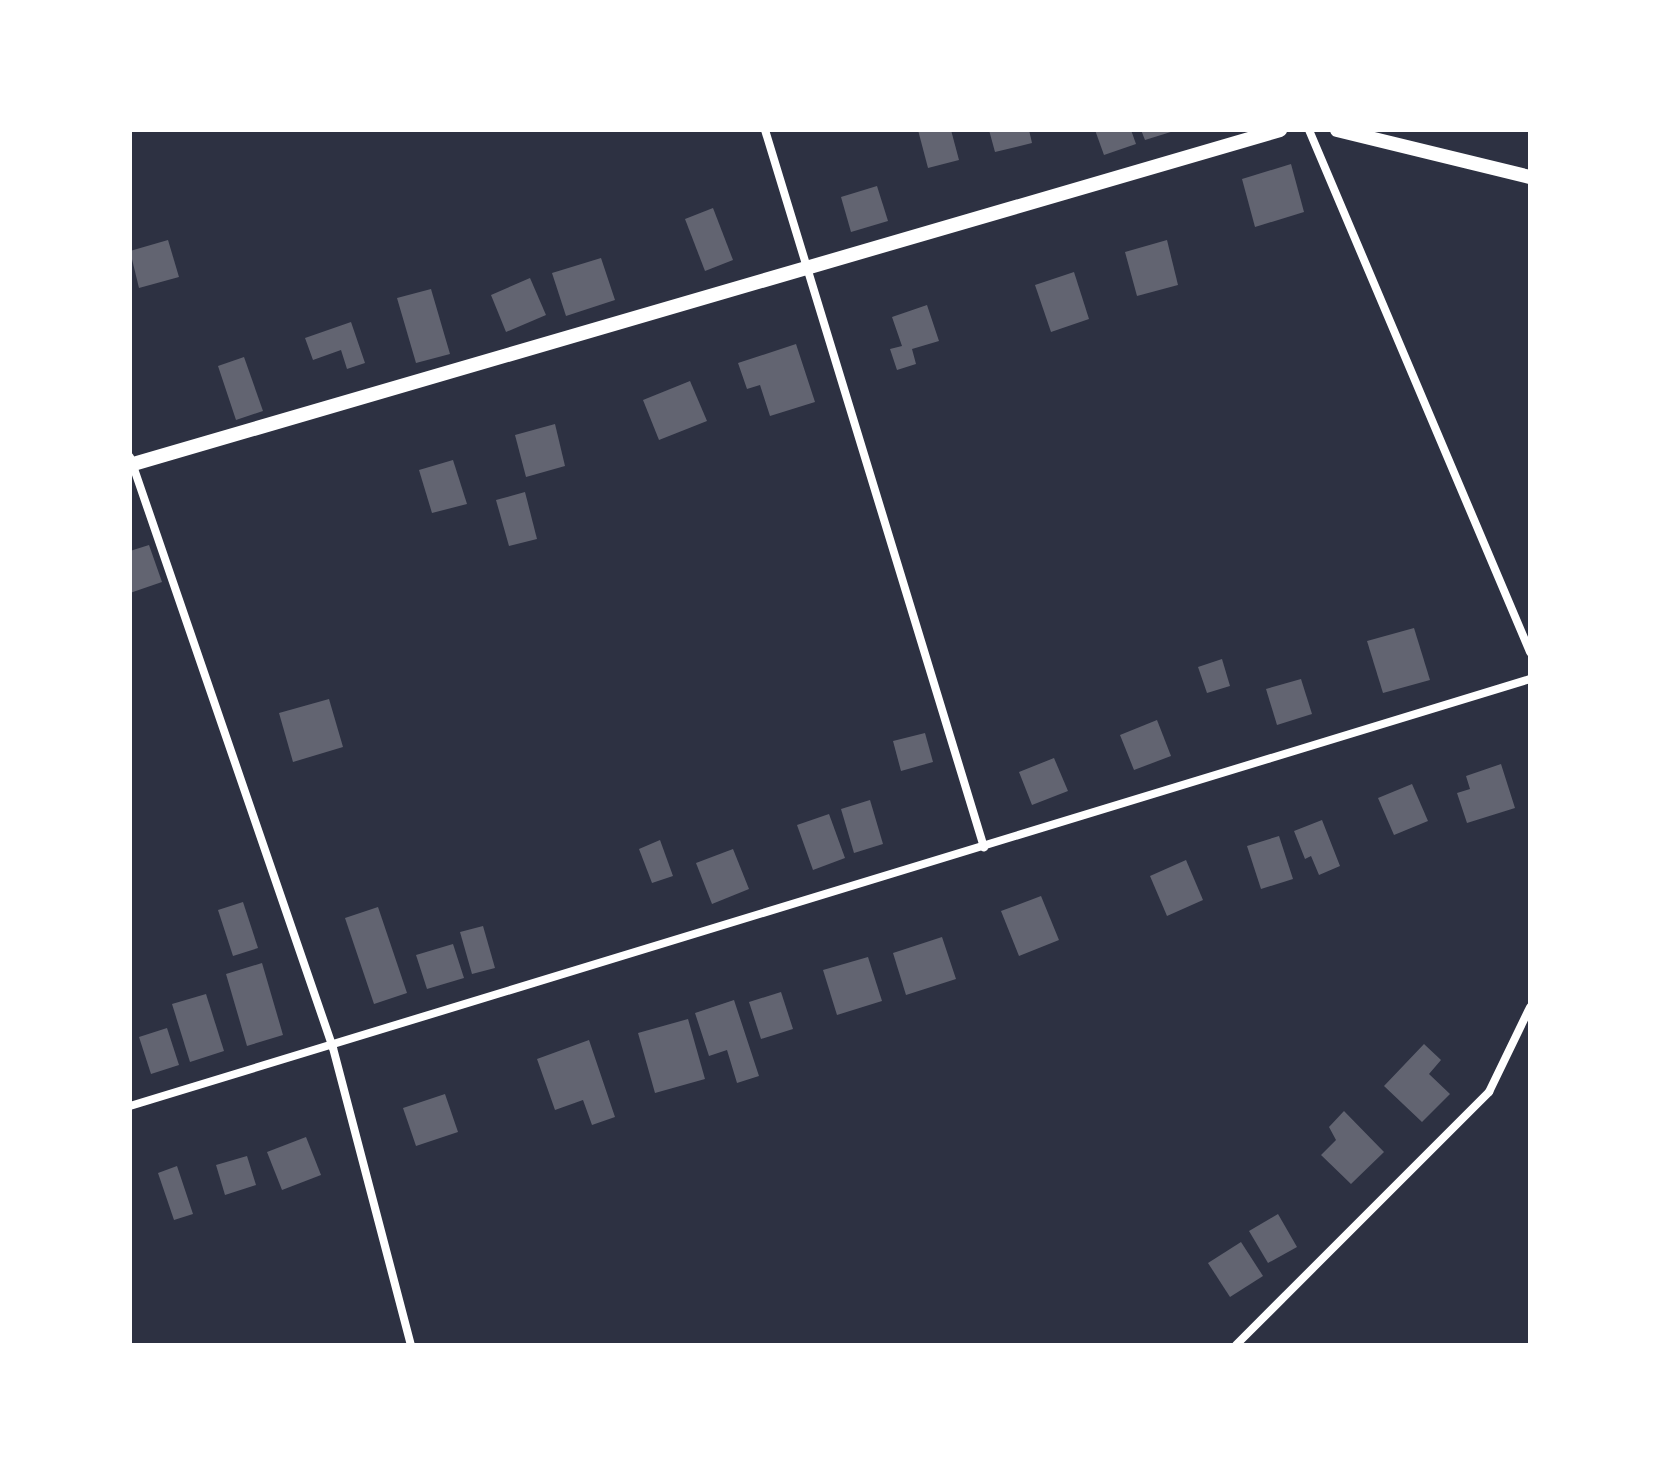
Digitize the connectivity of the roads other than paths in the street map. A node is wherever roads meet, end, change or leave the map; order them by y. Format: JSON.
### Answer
{"nodes":[{"id":1,"x":765,"y":130,"type":"edge"},
{"id":2,"x":1280,"y":130,"type":"edge"},
{"id":3,"x":1309,"y":130,"type":"edge"},
{"id":4,"x":1337,"y":130,"type":"edge"},
{"id":5,"x":1530,"y":177,"type":"edge"},
{"id":6,"x":808,"y":267,"type":"junction"},
{"id":7,"x":131,"y":462,"type":"edge"},
{"id":8,"x":1530,"y":652,"type":"edge"},
{"id":9,"x":1530,"y":679,"type":"edge"},
{"id":10,"x":984,"y":847,"type":"junction"},
{"id":11,"x":1530,"y":1007,"type":"edge"},
{"id":12,"x":333,"y":1048,"type":"junction"},
{"id":13,"x":130,"y":1106,"type":"edge"},
{"id":14,"x":411,"y":1345,"type":"edge"},
{"id":15,"x":1236,"y":1345,"type":"edge"}],
"edges":[{"from":1,"to":6,"type":"street"},
{"from":2,"to":6,"type":"street"},
{"from":3,"to":8,"type":"street"},
{"from":4,"to":5,"type":"street"},
{"from":6,"to":7,"type":"street"},
{"from":6,"to":10,"type":"street"},
{"from":7,"to":12,"type":"street"},
{"from":9,"to":10,"type":"street"},
{"from":10,"to":12,"type":"street"},
{"from":11,"to":15,"type":"street"},
{"from":12,"to":13,"type":"street"},
{"from":12,"to":14,"type":"street"}]}
